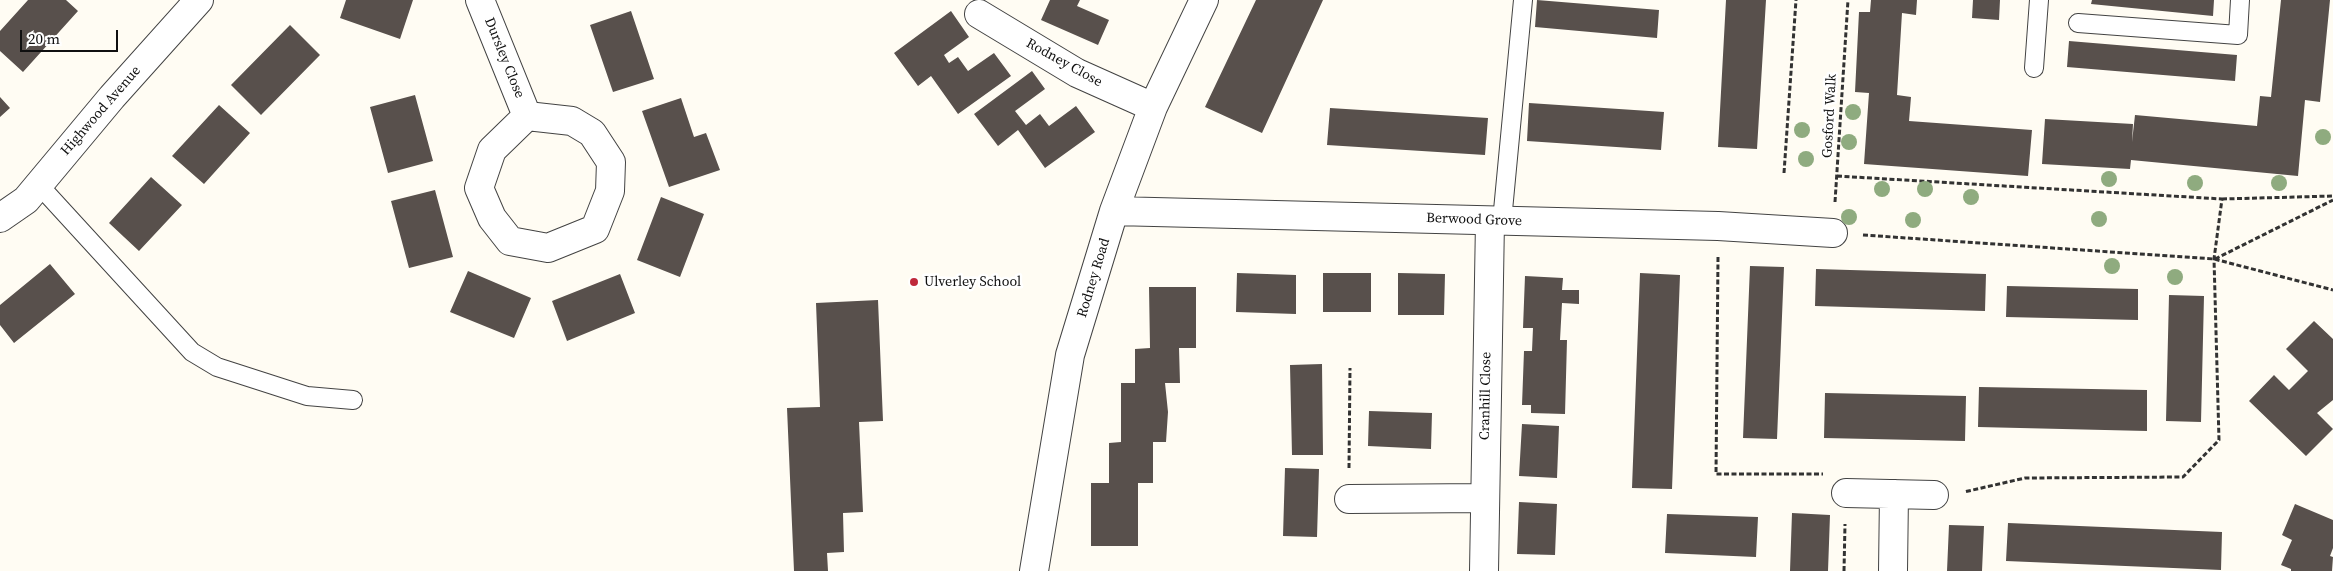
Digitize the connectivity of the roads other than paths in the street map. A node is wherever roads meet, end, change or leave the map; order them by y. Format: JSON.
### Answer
{"nodes":[{"id":1,"x":199,"y":0,"type":"edge"},
{"id":2,"x":480,"y":0,"type":"edge"},
{"id":3,"x":1204,"y":0,"type":"edge"},
{"id":4,"x":1523,"y":0,"type":"edge"},
{"id":5,"x":2039,"y":0,"type":"edge"},
{"id":6,"x":2240,"y":0,"type":"edge"},
{"id":7,"x":979,"y":14,"type":"dead end"},
{"id":8,"x":2078,"y":23,"type":"dead end"},
{"id":9,"x":2034,"y":68,"type":"dead end"},
{"id":10,"x":1153,"y":107,"type":"junction"},
{"id":11,"x":527,"y":116,"type":"junction"},
{"id":12,"x":39,"y":185,"type":"junction"},
{"id":13,"x":1114,"y":211,"type":"junction"},
{"id":14,"x":0,"y":218,"type":"edge"},
{"id":15,"x":1496,"y":221,"type":"junction"},
{"id":16,"x":1833,"y":233,"type":"road end"},
{"id":17,"x":352,"y":400,"type":"dead end"},
{"id":18,"x":1846,"y":494,"type":"road end"},
{"id":19,"x":1894,"y":494,"type":"junction"},
{"id":20,"x":1934,"y":495,"type":"road end"},
{"id":21,"x":1484,"y":498,"type":"junction"},
{"id":22,"x":1349,"y":499,"type":"road end"},
{"id":23,"x":1034,"y":571,"type":"edge"},
{"id":24,"x":1484,"y":571,"type":"edge"},
{"id":25,"x":1893,"y":571,"type":"edge"}],
"edges":[{"from":1,"to":12,"type":"street","name":"Highwood Avenue"},
{"from":2,"to":11,"type":"street","name":"Dursley Close"},
{"from":3,"to":10,"type":"street","name":"Rodney Road"},
{"from":4,"to":15,"type":"lane"},
{"from":5,"to":9,"type":"lane"},
{"from":6,"to":8,"type":"lane"},
{"from":7,"to":10,"type":"street","name":"Rodney Close"},
{"from":10,"to":13,"type":"street","name":"Rodney Road"},
{"from":11,"to":11,"type":"street","name":"Dursley Close"},
{"from":12,"to":14,"type":"street","name":"Highwood Avenue"},
{"from":12,"to":17,"type":"lane"},
{"from":13,"to":15,"type":"street","name":"Berwood Grove"},
{"from":13,"to":23,"type":"street","name":"Rodney Road"},
{"from":15,"to":16,"type":"street","name":"Berwood Grove"},
{"from":15,"to":21,"type":"street","name":"Cranhill Close"},
{"from":18,"to":19,"type":"street"},
{"from":19,"to":20,"type":"street"},
{"from":19,"to":25,"type":"street"},
{"from":21,"to":22,"type":"street"},
{"from":21,"to":24,"type":"street","name":"Cranhill Close"}]}
